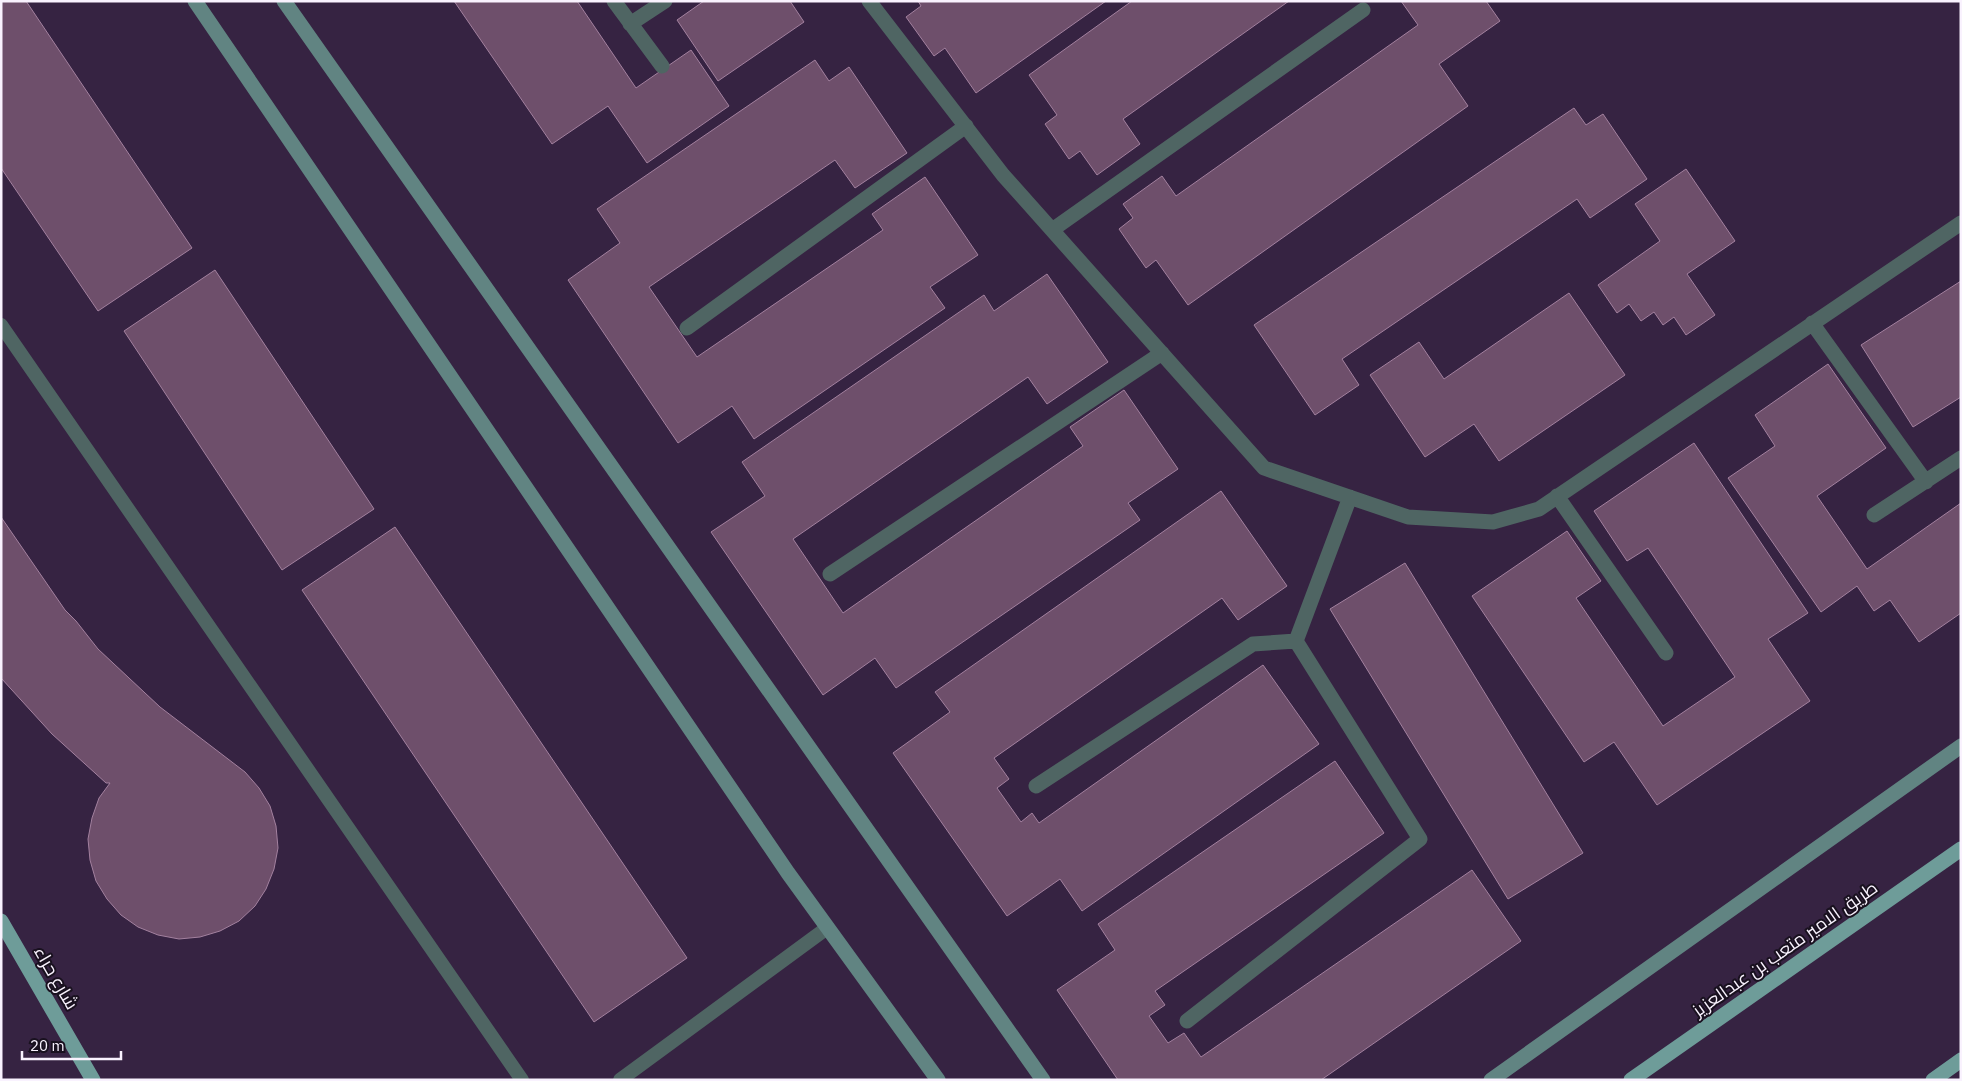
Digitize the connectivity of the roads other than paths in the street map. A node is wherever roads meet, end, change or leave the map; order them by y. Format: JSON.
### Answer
{"nodes":[{"id":1,"x":196,"y":1,"type":"edge"},
{"id":2,"x":284,"y":1,"type":"edge"},
{"id":3,"x":614,"y":1,"type":"edge"},
{"id":4,"x":665,"y":1,"type":"edge"},
{"id":5,"x":869,"y":1,"type":"edge"},
{"id":6,"x":1362,"y":10,"type":"dead end"},
{"id":7,"x":630,"y":24,"type":"junction"},
{"id":8,"x":662,"y":66,"type":"dead end"},
{"id":9,"x":966,"y":126,"type":"junction"},
{"id":10,"x":1961,"y":222,"type":"edge"},
{"id":11,"x":1052,"y":230,"type":"junction"},
{"id":12,"x":1812,"y":323,"type":"junction"},
{"id":13,"x":1,"y":325,"type":"edge"},
{"id":14,"x":687,"y":328,"type":"dead end"},
{"id":15,"x":1162,"y":353,"type":"junction"},
{"id":16,"x":1961,"y":458,"type":"edge"},
{"id":17,"x":1926,"y":482,"type":"junction"},
{"id":18,"x":1557,"y":496,"type":"junction"},
{"id":19,"x":1350,"y":497,"type":"junction"},
{"id":20,"x":1874,"y":515,"type":"dead end"},
{"id":21,"x":830,"y":574,"type":"dead end"},
{"id":22,"x":1296,"y":641,"type":"junction"},
{"id":23,"x":1666,"y":653,"type":"dead end"},
{"id":24,"x":1961,"y":746,"type":"edge"},
{"id":25,"x":1036,"y":786,"type":"dead end"},
{"id":26,"x":1961,"y":848,"type":"edge"},
{"id":27,"x":1,"y":921,"type":"edge"},
{"id":28,"x":827,"y":928,"type":"junction"},
{"id":29,"x":1188,"y":1021,"type":"dead end"},
{"id":30,"x":1961,"y":1060,"type":"edge"},
{"id":31,"x":93,"y":1080,"type":"edge"},
{"id":32,"x":522,"y":1080,"type":"edge"},
{"id":33,"x":620,"y":1080,"type":"edge"},
{"id":34,"x":938,"y":1080,"type":"edge"},
{"id":35,"x":1044,"y":1080,"type":"edge"},
{"id":36,"x":1491,"y":1080,"type":"edge"},
{"id":37,"x":1631,"y":1080,"type":"edge"},
{"id":38,"x":1933,"y":1080,"type":"edge"}],
"edges":[{"from":1,"to":28,"type":"street"},
{"from":2,"to":35,"type":"street"},
{"from":3,"to":7,"type":"street"},
{"from":4,"to":7,"type":"street"},
{"from":5,"to":9,"type":"street"},
{"from":6,"to":11,"type":"street"},
{"from":7,"to":8,"type":"street"},
{"from":9,"to":11,"type":"street"},
{"from":9,"to":14,"type":"street"},
{"from":10,"to":12,"type":"street"},
{"from":11,"to":15,"type":"street"},
{"from":12,"to":17,"type":"street"},
{"from":12,"to":18,"type":"street"},
{"from":13,"to":32,"type":"lane"},
{"from":15,"to":19,"type":"street"},
{"from":15,"to":21,"type":"street"},
{"from":16,"to":17,"type":"street"},
{"from":17,"to":20,"type":"street"},
{"from":18,"to":19,"type":"street"},
{"from":18,"to":23,"type":"street"},
{"from":19,"to":22,"type":"street"},
{"from":22,"to":25,"type":"street"},
{"from":22,"to":29,"type":"street"},
{"from":24,"to":36,"type":"street"},
{"from":26,"to":37,"type":"main road","name":"طريق الامير متعب بن عبدالعزيز"},
{"from":27,"to":31,"type":"main road","name":"شارع حراء"},
{"from":28,"to":33,"type":"lane"},
{"from":28,"to":34,"type":"street"},
{"from":30,"to":38,"type":"main road"}]}
